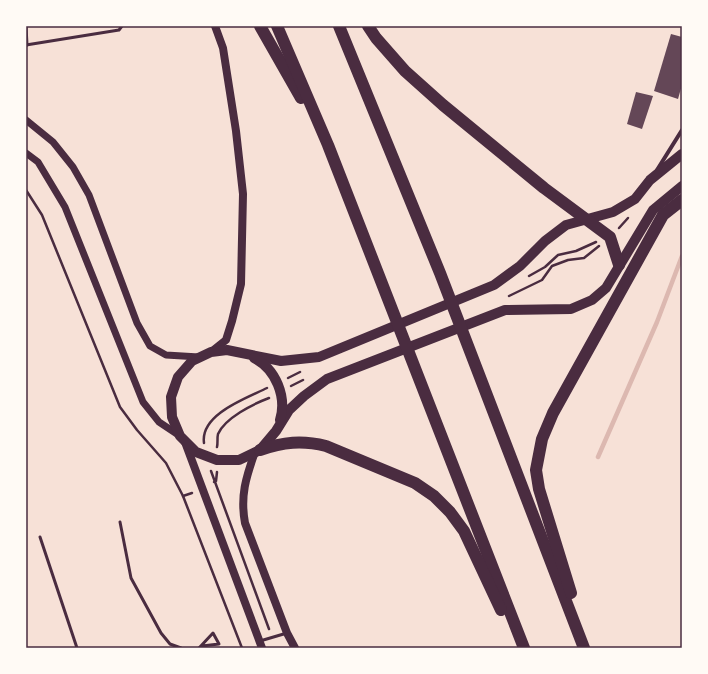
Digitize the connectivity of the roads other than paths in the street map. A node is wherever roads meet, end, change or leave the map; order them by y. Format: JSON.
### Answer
{"nodes":[{"id":1,"x":26,"y":26,"type":"edge"},
{"id":2,"x":122,"y":26,"type":"edge"},
{"id":3,"x":216,"y":26,"type":"edge"},
{"id":4,"x":260,"y":26,"type":"edge"},
{"id":5,"x":277,"y":26,"type":"edge"},
{"id":6,"x":339,"y":26,"type":"edge"},
{"id":7,"x":368,"y":26,"type":"edge"},
{"id":8,"x":26,"y":45,"type":"edge"},
{"id":9,"x":26,"y":120,"type":"edge"},
{"id":10,"x":682,"y":130,"type":"edge"},
{"id":11,"x":328,"y":145,"type":"junction"},
{"id":12,"x":26,"y":153,"type":"edge"},
{"id":13,"x":682,"y":154,"type":"edge"},
{"id":14,"x":650,"y":180,"type":"junction"},
{"id":15,"x":682,"y":186,"type":"edge"},
{"id":16,"x":682,"y":200,"type":"edge"},
{"id":17,"x":585,"y":218,"type":"junction"},
{"id":18,"x":619,"y":265,"type":"junction"},
{"id":19,"x":211,"y":352,"type":"junction"},
{"id":20,"x":243,"y":352,"type":"junction"},
{"id":21,"x":202,"y":357,"type":"junction"},
{"id":22,"x":276,"y":431,"type":"junction"},
{"id":23,"x":182,"y":439,"type":"junction"},
{"id":24,"x":258,"y":451,"type":"junction"},
{"id":25,"x":120,"y":522,"type":"dead end"},
{"id":26,"x":40,"y":537,"type":"dead end"},
{"id":27,"x":287,"y":633,"type":"junction"},
{"id":28,"x":261,"y":645,"type":"edge"},
{"id":29,"x":201,"y":647,"type":"edge"},
{"id":30,"x":77,"y":648,"type":"edge"},
{"id":31,"x":181,"y":648,"type":"edge"},
{"id":32,"x":295,"y":648,"type":"edge"},
{"id":33,"x":519,"y":648,"type":"edge"},
{"id":34,"x":524,"y":648,"type":"edge"},
{"id":35,"x":584,"y":648,"type":"edge"},
{"id":36,"x":588,"y":648,"type":"edge"}],
"edges":[{"from":1,"to":8,"type":"lane"},
{"from":2,"to":8,"type":"lane"},
{"from":3,"to":19,"type":"main road"},
{"from":4,"to":11,"type":"highway"},
{"from":5,"to":11,"type":"highway"},
{"from":6,"to":35,"type":"highway"},
{"from":7,"to":17,"type":"highway"},
{"from":9,"to":21,"type":"street"},
{"from":10,"to":14,"type":"street"},
{"from":11,"to":34,"type":"highway"},
{"from":12,"to":23,"type":"street"},
{"from":13,"to":14,"type":"main road"},
{"from":14,"to":17,"type":"main road"},
{"from":15,"to":18,"type":"main road"},
{"from":16,"to":36,"type":"highway"},
{"from":17,"to":18,"type":"highway"},
{"from":17,"to":20,"type":"main road"},
{"from":18,"to":22,"type":"main road"},
{"from":19,"to":20,"type":"main road"},
{"from":19,"to":21,"type":"main road"},
{"from":20,"to":22,"type":"main road"},
{"from":21,"to":23,"type":"main road"},
{"from":22,"to":24,"type":"main road"},
{"from":23,"to":24,"type":"main road"},
{"from":23,"to":28,"type":"main road"},
{"from":24,"to":27,"type":"main road"},
{"from":24,"to":33,"type":"highway"},
{"from":25,"to":31,"type":"lane"},
{"from":26,"to":30,"type":"lane"},
{"from":27,"to":28,"type":"lane"},
{"from":27,"to":32,"type":"main road"},
{"from":29,"to":29,"type":"lane"}]}
